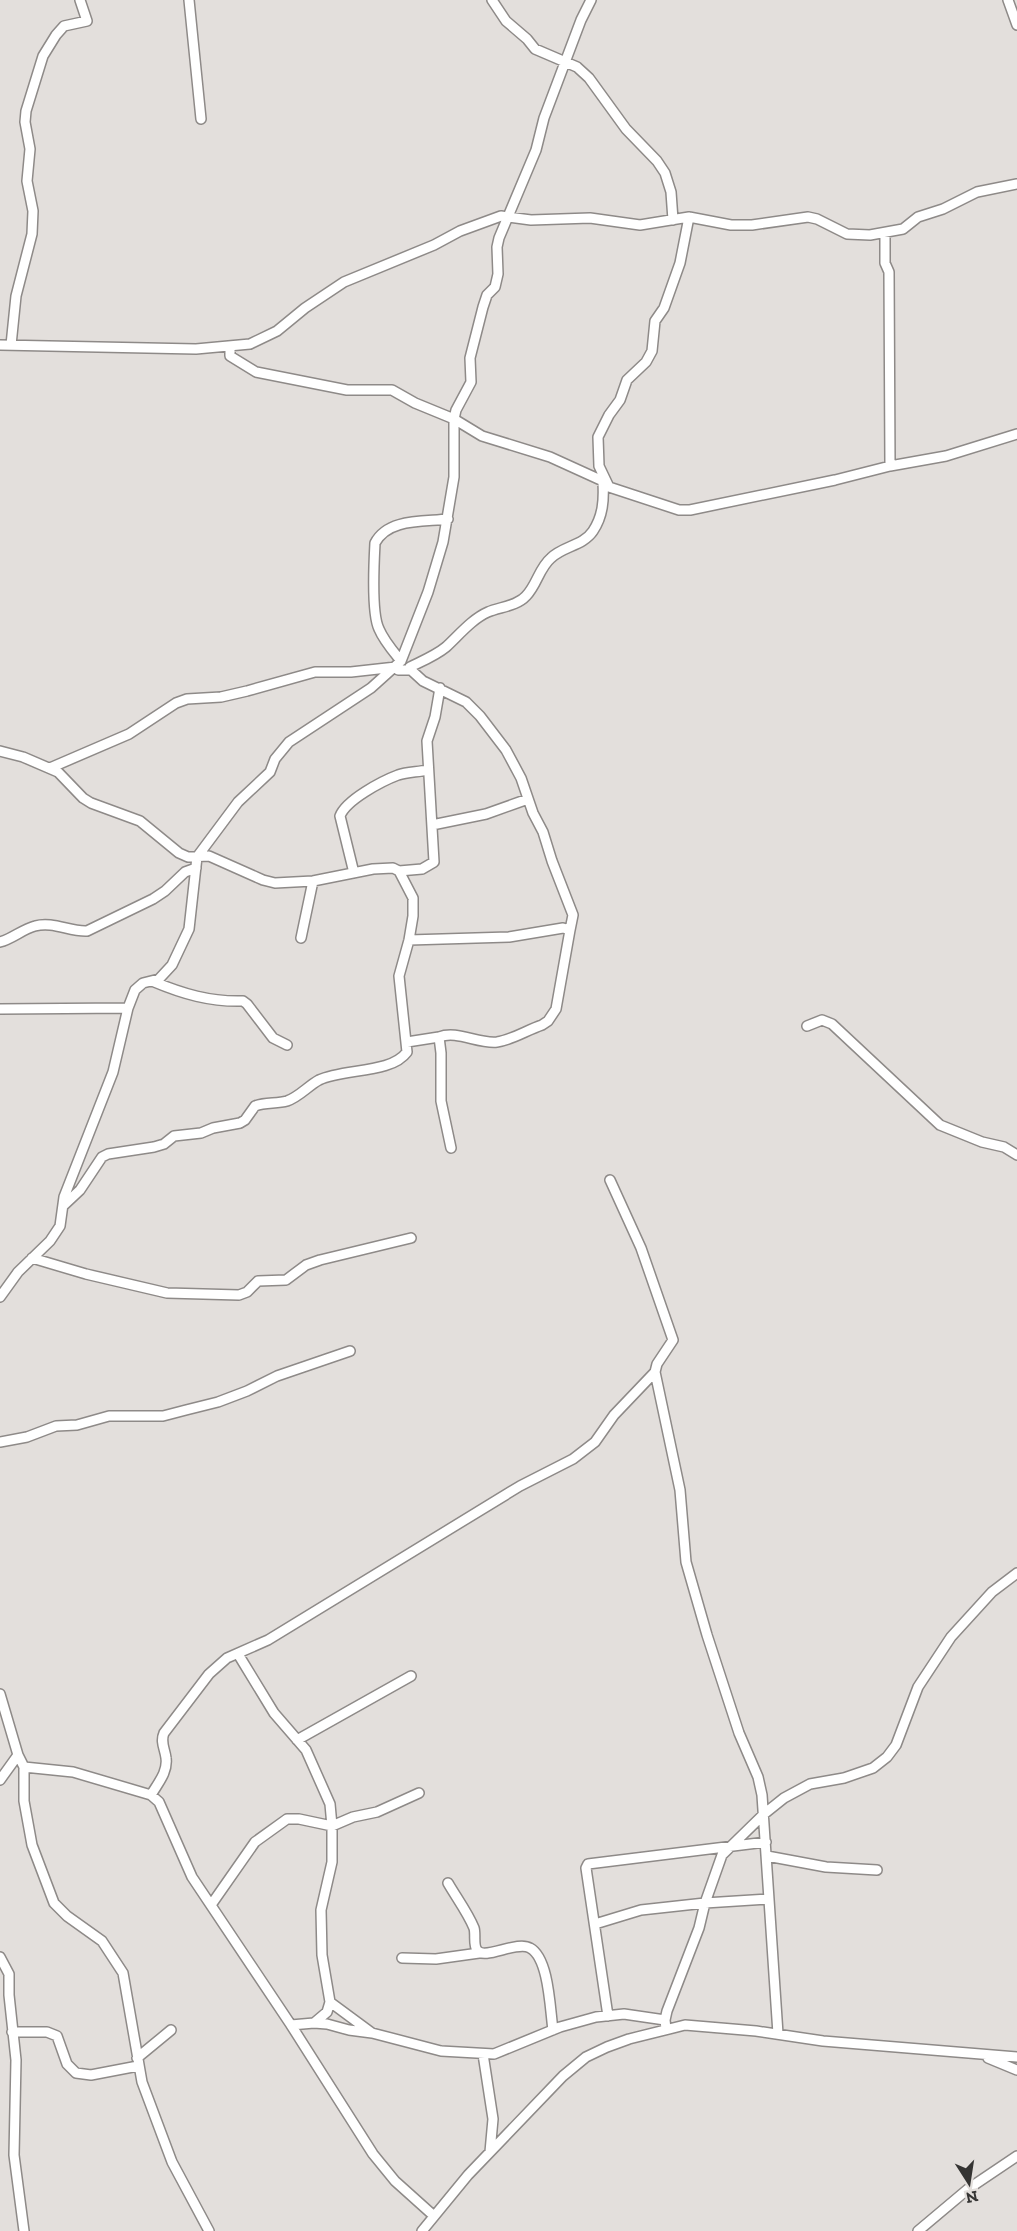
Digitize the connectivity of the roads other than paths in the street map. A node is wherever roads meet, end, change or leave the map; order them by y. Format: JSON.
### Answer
{"nodes":[{"id":1,"x":80,"y":0,"type":"edge"},
{"id":2,"x":189,"y":0,"type":"edge"},
{"id":3,"x":492,"y":0,"type":"edge"},
{"id":4,"x":591,"y":0,"type":"edge"},
{"id":5,"x":1008,"y":0,"type":"edge"},
{"id":6,"x":1017,"y":25,"type":"edge"},
{"id":7,"x":566,"y":62,"type":"junction"},
{"id":8,"x":201,"y":119,"type":"dead end"},
{"id":9,"x":1017,"y":184,"type":"edge"},
{"id":10,"x":509,"y":217,"type":"junction"},
{"id":11,"x":688,"y":218,"type":"junction"},
{"id":12,"x":673,"y":220,"type":"junction"},
{"id":13,"x":885,"y":234,"type":"junction"},
{"id":14,"x":0,"y":345,"type":"edge"},
{"id":15,"x":11,"y":345,"type":"junction"},
{"id":16,"x":230,"y":346,"type":"junction"},
{"id":17,"x":454,"y":419,"type":"junction"},
{"id":18,"x":1017,"y":434,"type":"edge"},
{"id":19,"x":890,"y":466,"type":"junction"},
{"id":20,"x":604,"y":482,"type":"junction"},
{"id":21,"x":448,"y":519,"type":"junction"},
{"id":22,"x":411,"y":639,"type":"junction"},
{"id":23,"x":398,"y":664,"type":"junction"},
{"id":24,"x":410,"y":668,"type":"junction"},
{"id":25,"x":440,"y":688,"type":"junction"},
{"id":26,"x":0,"y":751,"type":"edge"},
{"id":27,"x":50,"y":768,"type":"junction"},
{"id":28,"x":427,"y":770,"type":"junction"},
{"id":29,"x":528,"y":799,"type":"junction"},
{"id":30,"x":432,"y":825,"type":"junction"},
{"id":31,"x":197,"y":857,"type":"junction"},
{"id":32,"x":196,"y":868,"type":"junction"},
{"id":33,"x":399,"y":871,"type":"junction"},
{"id":34,"x":354,"y":873,"type":"junction"},
{"id":35,"x":313,"y":881,"type":"junction"},
{"id":36,"x":570,"y":930,"type":"junction"},
{"id":37,"x":301,"y":938,"type":"dead end"},
{"id":38,"x":409,"y":940,"type":"junction"},
{"id":39,"x":0,"y":942,"type":"edge"},
{"id":40,"x":152,"y":981,"type":"junction"},
{"id":41,"x":128,"y":1008,"type":"junction"},
{"id":42,"x":0,"y":1009,"type":"edge"},
{"id":43,"x":807,"y":1026,"type":"dead end"},
{"id":44,"x":439,"y":1037,"type":"junction"},
{"id":45,"x":407,"y":1042,"type":"junction"},
{"id":46,"x":287,"y":1046,"type":"dead end"},
{"id":47,"x":451,"y":1148,"type":"dead end"},
{"id":48,"x":1017,"y":1155,"type":"edge"},
{"id":49,"x":610,"y":1180,"type":"dead end"},
{"id":50,"x":64,"y":1205,"type":"junction"},
{"id":51,"x":411,"y":1238,"type":"dead end"},
{"id":52,"x":33,"y":1258,"type":"junction"},
{"id":53,"x":0,"y":1297,"type":"edge"},
{"id":54,"x":350,"y":1351,"type":"dead end"},
{"id":55,"x":655,"y":1372,"type":"junction"},
{"id":56,"x":0,"y":1442,"type":"edge"},
{"id":57,"x":1017,"y":1573,"type":"edge"},
{"id":58,"x":238,"y":1654,"type":"junction"},
{"id":59,"x":411,"y":1676,"type":"dead end"},
{"id":60,"x":0,"y":1694,"type":"edge"},
{"id":61,"x":297,"y":1740,"type":"junction"},
{"id":62,"x":18,"y":1755,"type":"junction"},
{"id":63,"x":24,"y":1767,"type":"junction"},
{"id":64,"x":0,"y":1780,"type":"edge"},
{"id":65,"x":419,"y":1793,"type":"dead end"},
{"id":66,"x":151,"y":1795,"type":"junction"},
{"id":67,"x":764,"y":1814,"type":"junction"},
{"id":68,"x":332,"y":1826,"type":"junction"},
{"id":69,"x":766,"y":1842,"type":"junction"},
{"id":70,"x":733,"y":1845,"type":"junction"},
{"id":71,"x":766,"y":1856,"type":"junction"},
{"id":72,"x":877,"y":1870,"type":"dead end"},
{"id":73,"x":448,"y":1883,"type":"dead end"},
{"id":74,"x":770,"y":1899,"type":"junction"},
{"id":75,"x":705,"y":1903,"type":"junction"},
{"id":76,"x":212,"y":1905,"type":"junction"},
{"id":77,"x":595,"y":1924,"type":"junction"},
{"id":78,"x":479,"y":1953,"type":"junction"},
{"id":79,"x":0,"y":1957,"type":"edge"},
{"id":80,"x":402,"y":1958,"type":"dead end"},
{"id":81,"x":330,"y":2002,"type":"junction"},
{"id":82,"x":608,"y":2016,"type":"junction"},
{"id":83,"x":314,"y":2023,"type":"junction"},
{"id":84,"x":666,"y":2024,"type":"junction"},
{"id":85,"x":291,"y":2025,"type":"junction"},
{"id":86,"x":171,"y":2030,"type":"dead end"},
{"id":87,"x":553,"y":2030,"type":"junction"},
{"id":88,"x":12,"y":2032,"type":"junction"},
{"id":89,"x":372,"y":2032,"type":"junction"},
{"id":90,"x":778,"y":2034,"type":"junction"},
{"id":91,"x":483,"y":2054,"type":"junction"},
{"id":92,"x":983,"y":2055,"type":"junction"},
{"id":93,"x":1017,"y":2057,"type":"edge"},
{"id":94,"x":138,"y":2062,"type":"junction"},
{"id":95,"x":1017,"y":2070,"type":"edge"},
{"id":96,"x":490,"y":2152,"type":"junction"},
{"id":97,"x":1017,"y":2156,"type":"edge"},
{"id":98,"x":434,"y":2216,"type":"junction"},
{"id":99,"x":24,"y":2231,"type":"edge"},
{"id":100,"x":209,"y":2231,"type":"edge"},
{"id":101,"x":422,"y":2231,"type":"edge"},
{"id":102,"x":918,"y":2231,"type":"edge"}],
"edges":[{"from":1,"to":15,"type":"street"},
{"from":2,"to":8,"type":"street"},
{"from":3,"to":7,"type":"street"},
{"from":4,"to":7,"type":"street"},
{"from":5,"to":6,"type":"street"},
{"from":7,"to":10,"type":"street"},
{"from":7,"to":12,"type":"street"},
{"from":9,"to":13,"type":"street"},
{"from":10,"to":12,"type":"street"},
{"from":10,"to":16,"type":"street"},
{"from":10,"to":17,"type":"street"},
{"from":11,"to":12,"type":"street"},
{"from":11,"to":13,"type":"street"},
{"from":11,"to":20,"type":"street"},
{"from":13,"to":19,"type":"street"},
{"from":14,"to":15,"type":"street"},
{"from":15,"to":16,"type":"street"},
{"from":16,"to":17,"type":"street"},
{"from":17,"to":20,"type":"street"},
{"from":17,"to":21,"type":"street"},
{"from":18,"to":19,"type":"street"},
{"from":19,"to":20,"type":"street"},
{"from":20,"to":24,"type":"street"},
{"from":21,"to":22,"type":"street"},
{"from":21,"to":23,"type":"street"},
{"from":22,"to":23,"type":"street"},
{"from":22,"to":24,"type":"street"},
{"from":23,"to":24,"type":"street"},
{"from":23,"to":27,"type":"street"},
{"from":23,"to":31,"type":"street"},
{"from":24,"to":25,"type":"street"},
{"from":25,"to":28,"type":"street"},
{"from":25,"to":29,"type":"street"},
{"from":26,"to":27,"type":"street"},
{"from":27,"to":31,"type":"street"},
{"from":28,"to":30,"type":"street"},
{"from":28,"to":34,"type":"street"},
{"from":29,"to":30,"type":"street"},
{"from":29,"to":36,"type":"street"},
{"from":30,"to":33,"type":"street"},
{"from":31,"to":32,"type":"street"},
{"from":31,"to":35,"type":"street"},
{"from":32,"to":39,"type":"street"},
{"from":32,"to":40,"type":"street"},
{"from":33,"to":34,"type":"street"},
{"from":33,"to":38,"type":"street"},
{"from":34,"to":35,"type":"street"},
{"from":35,"to":37,"type":"street"},
{"from":36,"to":38,"type":"street"},
{"from":36,"to":44,"type":"street"},
{"from":38,"to":45,"type":"street"},
{"from":40,"to":41,"type":"street"},
{"from":40,"to":46,"type":"street"},
{"from":41,"to":42,"type":"street"},
{"from":41,"to":50,"type":"street"},
{"from":43,"to":48,"type":"street"},
{"from":44,"to":45,"type":"street"},
{"from":44,"to":47,"type":"street"},
{"from":45,"to":50,"type":"street"},
{"from":49,"to":55,"type":"street"},
{"from":50,"to":52,"type":"street"},
{"from":51,"to":52,"type":"street"},
{"from":52,"to":53,"type":"street"},
{"from":54,"to":56,"type":"street"},
{"from":55,"to":58,"type":"street"},
{"from":55,"to":67,"type":"street"},
{"from":57,"to":67,"type":"street"},
{"from":58,"to":61,"type":"street"},
{"from":58,"to":66,"type":"street"},
{"from":59,"to":61,"type":"street"},
{"from":60,"to":62,"type":"street"},
{"from":61,"to":68,"type":"street"},
{"from":62,"to":63,"type":"street"},
{"from":62,"to":64,"type":"street"},
{"from":63,"to":66,"type":"street"},
{"from":63,"to":94,"type":"street"},
{"from":65,"to":68,"type":"street"},
{"from":66,"to":76,"type":"street"},
{"from":67,"to":69,"type":"street"},
{"from":67,"to":70,"type":"street"},
{"from":68,"to":76,"type":"street"},
{"from":68,"to":81,"type":"street"},
{"from":69,"to":70,"type":"street"},
{"from":69,"to":71,"type":"street"},
{"from":70,"to":75,"type":"street"},
{"from":70,"to":77,"type":"street"},
{"from":71,"to":72,"type":"street"},
{"from":71,"to":74,"type":"street"},
{"from":73,"to":78,"type":"street"},
{"from":74,"to":75,"type":"street"},
{"from":74,"to":90,"type":"street"},
{"from":75,"to":77,"type":"street"},
{"from":75,"to":84,"type":"street"},
{"from":76,"to":85,"type":"street"},
{"from":77,"to":82,"type":"street"},
{"from":78,"to":80,"type":"street"},
{"from":78,"to":87,"type":"street"},
{"from":79,"to":88,"type":"street"},
{"from":81,"to":83,"type":"street"},
{"from":81,"to":89,"type":"street"},
{"from":82,"to":84,"type":"street"},
{"from":82,"to":87,"type":"street"},
{"from":83,"to":85,"type":"street"},
{"from":83,"to":89,"type":"street"},
{"from":84,"to":90,"type":"street"},
{"from":84,"to":96,"type":"street"},
{"from":85,"to":98,"type":"street"},
{"from":86,"to":94,"type":"street"},
{"from":87,"to":91,"type":"street"},
{"from":88,"to":94,"type":"street"},
{"from":88,"to":99,"type":"street"},
{"from":89,"to":91,"type":"street"},
{"from":90,"to":92,"type":"street"},
{"from":91,"to":96,"type":"street"},
{"from":92,"to":93,"type":"street"},
{"from":92,"to":95,"type":"street"},
{"from":94,"to":100,"type":"street"},
{"from":96,"to":98,"type":"street"},
{"from":97,"to":102,"type":"street"},
{"from":98,"to":101,"type":"street"}]}
